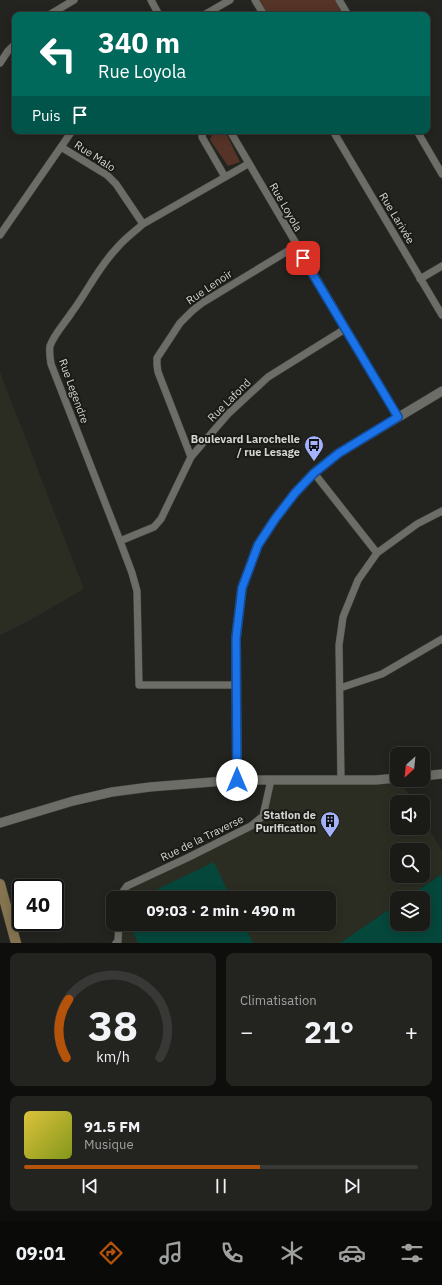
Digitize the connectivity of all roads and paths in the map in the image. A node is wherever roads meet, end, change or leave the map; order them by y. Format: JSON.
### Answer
{"nodes":[{"id":1,"x":74,"y":0,"type":"edge"},
{"id":2,"x":151,"y":0,"type":"edge"},
{"id":3,"x":230,"y":0,"type":"edge"},
{"id":4,"x":255,"y":0,"type":"edge"},
{"id":5,"x":339,"y":0,"type":"edge"},
{"id":6,"x":54,"y":12,"type":"edge"},
{"id":7,"x":157,"y":12,"type":"edge"},
{"id":8,"x":209,"y":12,"type":"edge"},
{"id":9,"x":262,"y":12,"type":"edge"},
{"id":10,"x":346,"y":12,"type":"edge"},
{"id":11,"x":12,"y":47,"type":"edge"},
{"id":12,"x":0,"y":63,"type":"edge"},
{"id":13,"x":70,"y":134,"type":"edge"},
{"id":14,"x":202,"y":134,"type":"edge"},
{"id":15,"x":232,"y":134,"type":"edge"},
{"id":16,"x":334,"y":134,"type":"edge"},
{"id":17,"x":419,"y":134,"type":"edge"},
{"id":18,"x":62,"y":147,"type":"junction"},
{"id":19,"x":248,"y":164,"type":"junction"},
{"id":20,"x":442,"y":174,"type":"edge"},
{"id":21,"x":226,"y":176,"type":"junction"},
{"id":22,"x":143,"y":224,"type":"junction"},
{"id":23,"x":0,"y":236,"type":"edge"},
{"id":24,"x":296,"y":246,"type":"junction"},
{"id":25,"x":442,"y":266,"type":"edge"},
{"id":26,"x":420,"y":280,"type":"junction"},
{"id":27,"x":442,"y":315,"type":"edge"},
{"id":28,"x":345,"y":329,"type":"junction"},
{"id":29,"x":442,"y":392,"type":"edge"},
{"id":30,"x":398,"y":417,"type":"junction"},
{"id":31,"x":192,"y":457,"type":"junction"},
{"id":32,"x":314,"y":473,"type":"junction"},
{"id":33,"x":442,"y":511,"type":"edge"},
{"id":34,"x":120,"y":542,"type":"junction"},
{"id":35,"x":377,"y":553,"type":"junction"},
{"id":36,"x":442,"y":639,"type":"edge"},
{"id":37,"x":236,"y":685,"type":"junction"},
{"id":38,"x":340,"y":688,"type":"junction"},
{"id":39,"x":442,"y":774,"type":"edge"},
{"id":40,"x":430,"y":775,"type":"edge"},
{"id":41,"x":390,"y":779,"type":"edge"},
{"id":42,"x":237,"y":780,"type":"junction"},
{"id":43,"x":271,"y":780,"type":"junction"},
{"id":44,"x":341,"y":780,"type":"junction"},
{"id":45,"x":0,"y":823,"type":"edge"},
{"id":46,"x":0,"y":884,"type":"edge"},
{"id":47,"x":123,"y":891,"type":"edge"},
{"id":48,"x":119,"y":931,"type":"edge"},
{"id":49,"x":16,"y":943,"type":"edge"},
{"id":50,"x":116,"y":943,"type":"edge"}],
"edges":[{"from":1,"to":6,"type":"street"},
{"from":2,"to":7,"type":"street"},
{"from":3,"to":8,"type":"street"},
{"from":4,"to":9,"type":"street"},
{"from":5,"to":10,"type":"street"},
{"from":11,"to":12,"type":"street"},
{"from":13,"to":18,"type":"street"},
{"from":14,"to":21,"type":"street"},
{"from":15,"to":19,"type":"street","name":"Rue Loyola"},
{"from":16,"to":26,"type":"street","name":"Rue Larivée"},
{"from":17,"to":20,"type":"street"},
{"from":18,"to":22,"type":"street","name":"Rue Malo"},
{"from":18,"to":23,"type":"street"},
{"from":19,"to":21,"type":"street","name":"Rue Legendre"},
{"from":19,"to":24,"type":"street","name":"Rue Loyola"},
{"from":21,"to":22,"type":"street","name":"Rue Legendre"},
{"from":22,"to":34,"type":"street","name":"Rue Legendre"},
{"from":24,"to":28,"type":"street","name":"Rue Loyola"},
{"from":24,"to":31,"type":"street","name":"Rue Lenoir"},
{"from":25,"to":26,"type":"street"},
{"from":26,"to":27,"type":"street","name":"Rue Larivée"},
{"from":28,"to":30,"type":"street","name":"Rue Loyola"},
{"from":28,"to":31,"type":"street","name":"Rue Lafond"},
{"from":29,"to":30,"type":"street"},
{"from":30,"to":32,"type":"street"},
{"from":31,"to":34,"type":"street","name":"Rue Lafond"},
{"from":32,"to":35,"type":"street"},
{"from":32,"to":37,"type":"street"},
{"from":33,"to":35,"type":"street"},
{"from":34,"to":37,"type":"street","name":"Rue Legendre"},
{"from":35,"to":38,"type":"street"},
{"from":36,"to":38,"type":"street"},
{"from":37,"to":42,"type":"street"},
{"from":38,"to":44,"type":"street"},
{"from":39,"to":40,"type":"street"},
{"from":41,"to":44,"type":"street"},
{"from":42,"to":43,"type":"street"},
{"from":42,"to":45,"type":"street"},
{"from":43,"to":44,"type":"street"},
{"from":43,"to":47,"type":"street","name":"Rue de la Traverse"},
{"from":46,"to":49,"type":"main road"},
{"from":48,"to":50,"type":"street"}]}
